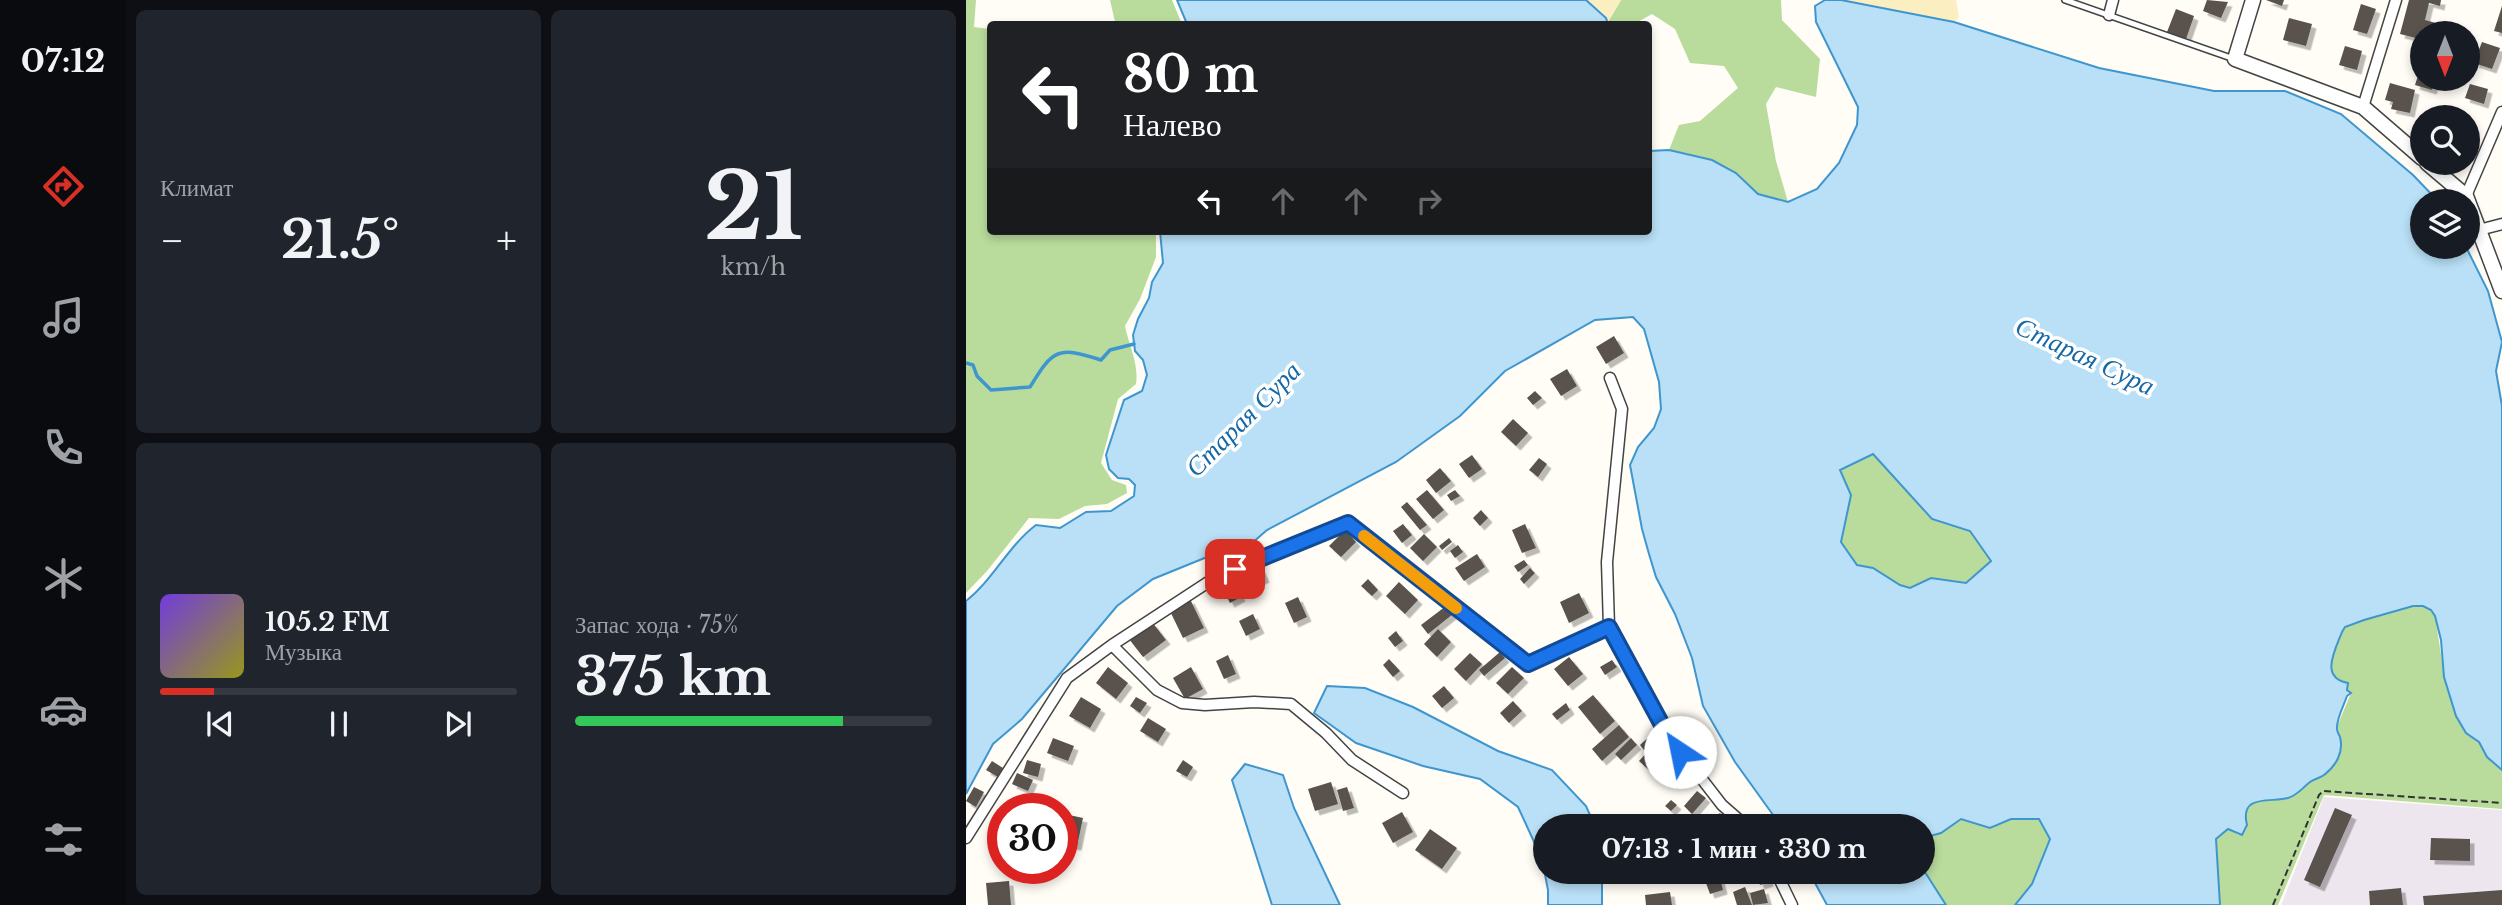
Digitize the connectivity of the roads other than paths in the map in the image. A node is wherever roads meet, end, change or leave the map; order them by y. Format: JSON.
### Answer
{"nodes":[{"id":1,"x":2065,"y":0,"type":"edge"},
{"id":2,"x":2113,"y":0,"type":"edge"},
{"id":3,"x":2253,"y":0,"type":"edge"},
{"id":4,"x":2396,"y":0,"type":"edge"},
{"id":5,"x":2109,"y":15,"type":"junction"},
{"id":6,"x":2235,"y":59,"type":"junction"},
{"id":7,"x":2363,"y":107,"type":"junction"},
{"id":8,"x":2502,"y":112,"type":"edge"},
{"id":9,"x":2410,"y":148,"type":"edge"},
{"id":10,"x":2441,"y":175,"type":"edge"},
{"id":11,"x":2458,"y":189,"type":"edge"},
{"id":12,"x":2469,"y":189,"type":"edge"},
{"id":13,"x":2502,"y":224,"type":"edge"},
{"id":14,"x":2480,"y":230,"type":"edge"},
{"id":15,"x":2480,"y":233,"type":"edge"},
{"id":16,"x":2502,"y":291,"type":"edge"},
{"id":17,"x":1610,"y":378,"type":"dead end"},
{"id":18,"x":1609,"y":627,"type":"junction"},
{"id":19,"x":1112,"y":645,"type":"junction"},
{"id":20,"x":1403,"y":793,"type":"dead end"},
{"id":21,"x":1732,"y":814,"type":"edge"},
{"id":22,"x":966,"y":838,"type":"edge"},
{"id":23,"x":1782,"y":884,"type":"edge"},
{"id":24,"x":1792,"y":905,"type":"edge"}],
"edges":[{"from":1,"to":5,"type":"lane"},
{"from":2,"to":5,"type":"street"},
{"from":3,"to":6,"type":"street"},
{"from":4,"to":7,"type":"street"},
{"from":5,"to":6,"type":"lane"},
{"from":6,"to":7,"type":"street"},
{"from":7,"to":9,"type":"street"},
{"from":8,"to":12,"type":"street"},
{"from":10,"to":11,"type":"street"},
{"from":13,"to":14,"type":"street"},
{"from":15,"to":16,"type":"street"},
{"from":17,"to":18,"type":"street"},
{"from":18,"to":19,"type":"street"},
{"from":18,"to":21,"type":"street"},
{"from":19,"to":20,"type":"street"},
{"from":19,"to":22,"type":"street"},
{"from":23,"to":24,"type":"street"}]}
